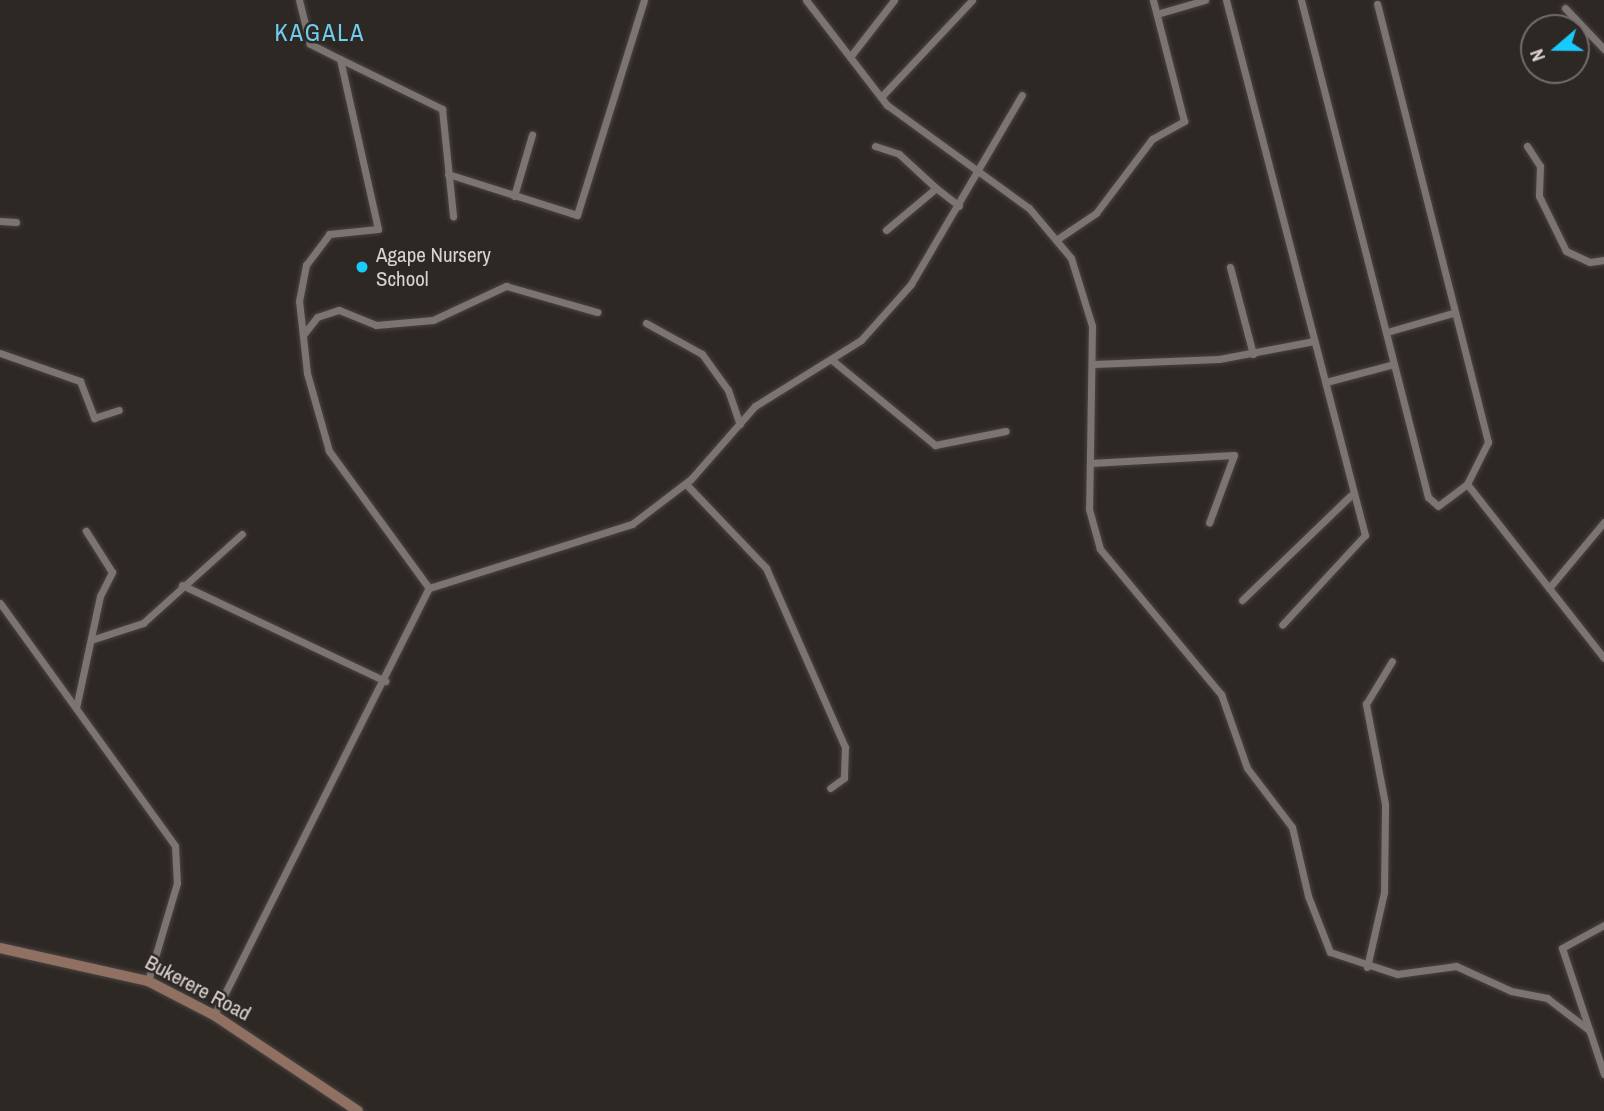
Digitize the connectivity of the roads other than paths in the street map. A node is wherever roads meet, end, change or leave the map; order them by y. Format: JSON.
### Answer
{"nodes":[{"id":1,"x":299,"y":0,"type":"edge"},
{"id":2,"x":644,"y":0,"type":"edge"},
{"id":3,"x":806,"y":0,"type":"edge"},
{"id":4,"x":894,"y":0,"type":"edge"},
{"id":5,"x":972,"y":0,"type":"edge"},
{"id":6,"x":1153,"y":0,"type":"edge"},
{"id":7,"x":1205,"y":0,"type":"edge"},
{"id":8,"x":1227,"y":0,"type":"edge"},
{"id":9,"x":1301,"y":0,"type":"edge"},
{"id":10,"x":1377,"y":4,"type":"dead end"},
{"id":11,"x":1565,"y":8,"type":"dead end"},
{"id":12,"x":1157,"y":14,"type":"junction"},
{"id":13,"x":1604,"y":49,"type":"edge"},
{"id":14,"x":850,"y":57,"type":"junction"},
{"id":15,"x":340,"y":59,"type":"junction"},
{"id":16,"x":1022,"y":95,"type":"dead end"},
{"id":17,"x":881,"y":97,"type":"junction"},
{"id":18,"x":532,"y":135,"type":"dead end"},
{"id":19,"x":875,"y":146,"type":"dead end"},
{"id":20,"x":1527,"y":146,"type":"dead end"},
{"id":21,"x":448,"y":174,"type":"junction"},
{"id":22,"x":978,"y":174,"type":"junction"},
{"id":23,"x":936,"y":188,"type":"junction"},
{"id":24,"x":514,"y":196,"type":"junction"},
{"id":25,"x":960,"y":205,"type":"junction"},
{"id":26,"x":453,"y":216,"type":"dead end"},
{"id":27,"x":0,"y":220,"type":"edge"},
{"id":28,"x":16,"y":222,"type":"dead end"},
{"id":29,"x":886,"y":230,"type":"dead end"},
{"id":30,"x":1059,"y":238,"type":"junction"},
{"id":31,"x":1604,"y":260,"type":"edge"},
{"id":32,"x":1230,"y":267,"type":"dead end"},
{"id":33,"x":597,"y":312,"type":"dead end"},
{"id":34,"x":1453,"y":313,"type":"junction"},
{"id":35,"x":646,"y":323,"type":"dead end"},
{"id":36,"x":1387,"y":332,"type":"junction"},
{"id":37,"x":303,"y":336,"type":"junction"},
{"id":38,"x":1314,"y":341,"type":"junction"},
{"id":39,"x":0,"y":353,"type":"edge"},
{"id":40,"x":1252,"y":354,"type":"junction"},
{"id":41,"x":832,"y":360,"type":"junction"},
{"id":42,"x":1094,"y":364,"type":"junction"},
{"id":43,"x":1394,"y":364,"type":"junction"},
{"id":44,"x":1326,"y":382,"type":"junction"},
{"id":45,"x":119,"y":410,"type":"dead end"},
{"id":46,"x":740,"y":424,"type":"junction"},
{"id":47,"x":1006,"y":430,"type":"dead end"},
{"id":48,"x":1091,"y":463,"type":"junction"},
{"id":49,"x":686,"y":484,"type":"junction"},
{"id":50,"x":1468,"y":484,"type":"junction"},
{"id":51,"x":1352,"y":495,"type":"junction"},
{"id":52,"x":1604,"y":522,"type":"edge"},
{"id":53,"x":1209,"y":523,"type":"dead end"},
{"id":54,"x":86,"y":531,"type":"dead end"},
{"id":55,"x":242,"y":534,"type":"dead end"},
{"id":56,"x":182,"y":585,"type":"junction"},
{"id":57,"x":429,"y":588,"type":"junction"},
{"id":58,"x":1549,"y":588,"type":"junction"},
{"id":59,"x":1242,"y":600,"type":"dead end"},
{"id":60,"x":0,"y":603,"type":"edge"},
{"id":61,"x":1282,"y":625,"type":"dead end"},
{"id":62,"x":94,"y":639,"type":"junction"},
{"id":63,"x":1604,"y":658,"type":"edge"},
{"id":64,"x":1392,"y":661,"type":"dead end"},
{"id":65,"x":384,"y":681,"type":"junction"},
{"id":66,"x":76,"y":708,"type":"junction"},
{"id":67,"x":830,"y":788,"type":"dead end"},
{"id":68,"x":1604,"y":925,"type":"edge"},
{"id":69,"x":0,"y":948,"type":"edge"},
{"id":70,"x":1367,"y":967,"type":"junction"},
{"id":71,"x":148,"y":981,"type":"junction"},
{"id":72,"x":214,"y":1015,"type":"junction"},
{"id":73,"x":1589,"y":1030,"type":"junction"},
{"id":74,"x":1604,"y":1074,"type":"edge"},
{"id":75,"x":358,"y":1111,"type":"edge"}],
"edges":[{"from":1,"to":15,"type":"street"},
{"from":2,"to":24,"type":"street"},
{"from":3,"to":14,"type":"street"},
{"from":4,"to":14,"type":"street"},
{"from":5,"to":17,"type":"street"},
{"from":6,"to":12,"type":"street"},
{"from":7,"to":12,"type":"street"},
{"from":8,"to":38,"type":"street"},
{"from":9,"to":36,"type":"street"},
{"from":10,"to":34,"type":"street"},
{"from":11,"to":13,"type":"street"},
{"from":12,"to":30,"type":"street"},
{"from":14,"to":17,"type":"street"},
{"from":15,"to":21,"type":"street"},
{"from":15,"to":37,"type":"street"},
{"from":16,"to":22,"type":"street"},
{"from":17,"to":22,"type":"street"},
{"from":18,"to":24,"type":"street"},
{"from":19,"to":23,"type":"street"},
{"from":20,"to":31,"type":"street"},
{"from":21,"to":24,"type":"street"},
{"from":21,"to":26,"type":"street"},
{"from":22,"to":25,"type":"street"},
{"from":22,"to":30,"type":"street"},
{"from":23,"to":25,"type":"street"},
{"from":23,"to":29,"type":"street"},
{"from":25,"to":41,"type":"street"},
{"from":27,"to":28,"type":"street"},
{"from":30,"to":42,"type":"street"},
{"from":32,"to":40,"type":"street"},
{"from":33,"to":37,"type":"street"},
{"from":34,"to":36,"type":"street"},
{"from":34,"to":50,"type":"street"},
{"from":35,"to":46,"type":"street"},
{"from":36,"to":43,"type":"street"},
{"from":37,"to":57,"type":"street"},
{"from":38,"to":40,"type":"street"},
{"from":38,"to":44,"type":"street"},
{"from":39,"to":45,"type":"street"},
{"from":40,"to":42,"type":"street"},
{"from":41,"to":46,"type":"street"},
{"from":41,"to":47,"type":"street"},
{"from":42,"to":48,"type":"street"},
{"from":43,"to":44,"type":"street"},
{"from":43,"to":50,"type":"street"},
{"from":44,"to":51,"type":"street"},
{"from":46,"to":49,"type":"street"},
{"from":48,"to":53,"type":"street"},
{"from":48,"to":70,"type":"street"},
{"from":49,"to":57,"type":"street"},
{"from":49,"to":67,"type":"street"},
{"from":50,"to":58,"type":"street"},
{"from":51,"to":59,"type":"street"},
{"from":51,"to":61,"type":"street"},
{"from":52,"to":58,"type":"street"},
{"from":54,"to":62,"type":"street"},
{"from":55,"to":56,"type":"street"},
{"from":56,"to":62,"type":"street"},
{"from":56,"to":65,"type":"street"},
{"from":57,"to":65,"type":"street"},
{"from":58,"to":63,"type":"street"},
{"from":60,"to":66,"type":"street"},
{"from":62,"to":66,"type":"street"},
{"from":64,"to":70,"type":"street"},
{"from":65,"to":72,"type":"street"},
{"from":66,"to":71,"type":"street"},
{"from":68,"to":73,"type":"street"},
{"from":69,"to":71,"type":"street","name":"Bukerere Road"},
{"from":70,"to":73,"type":"street"},
{"from":71,"to":72,"type":"street","name":"Bukerere Road"},
{"from":72,"to":75,"type":"street","name":"Bukerere Road"},
{"from":73,"to":74,"type":"street"}]}
